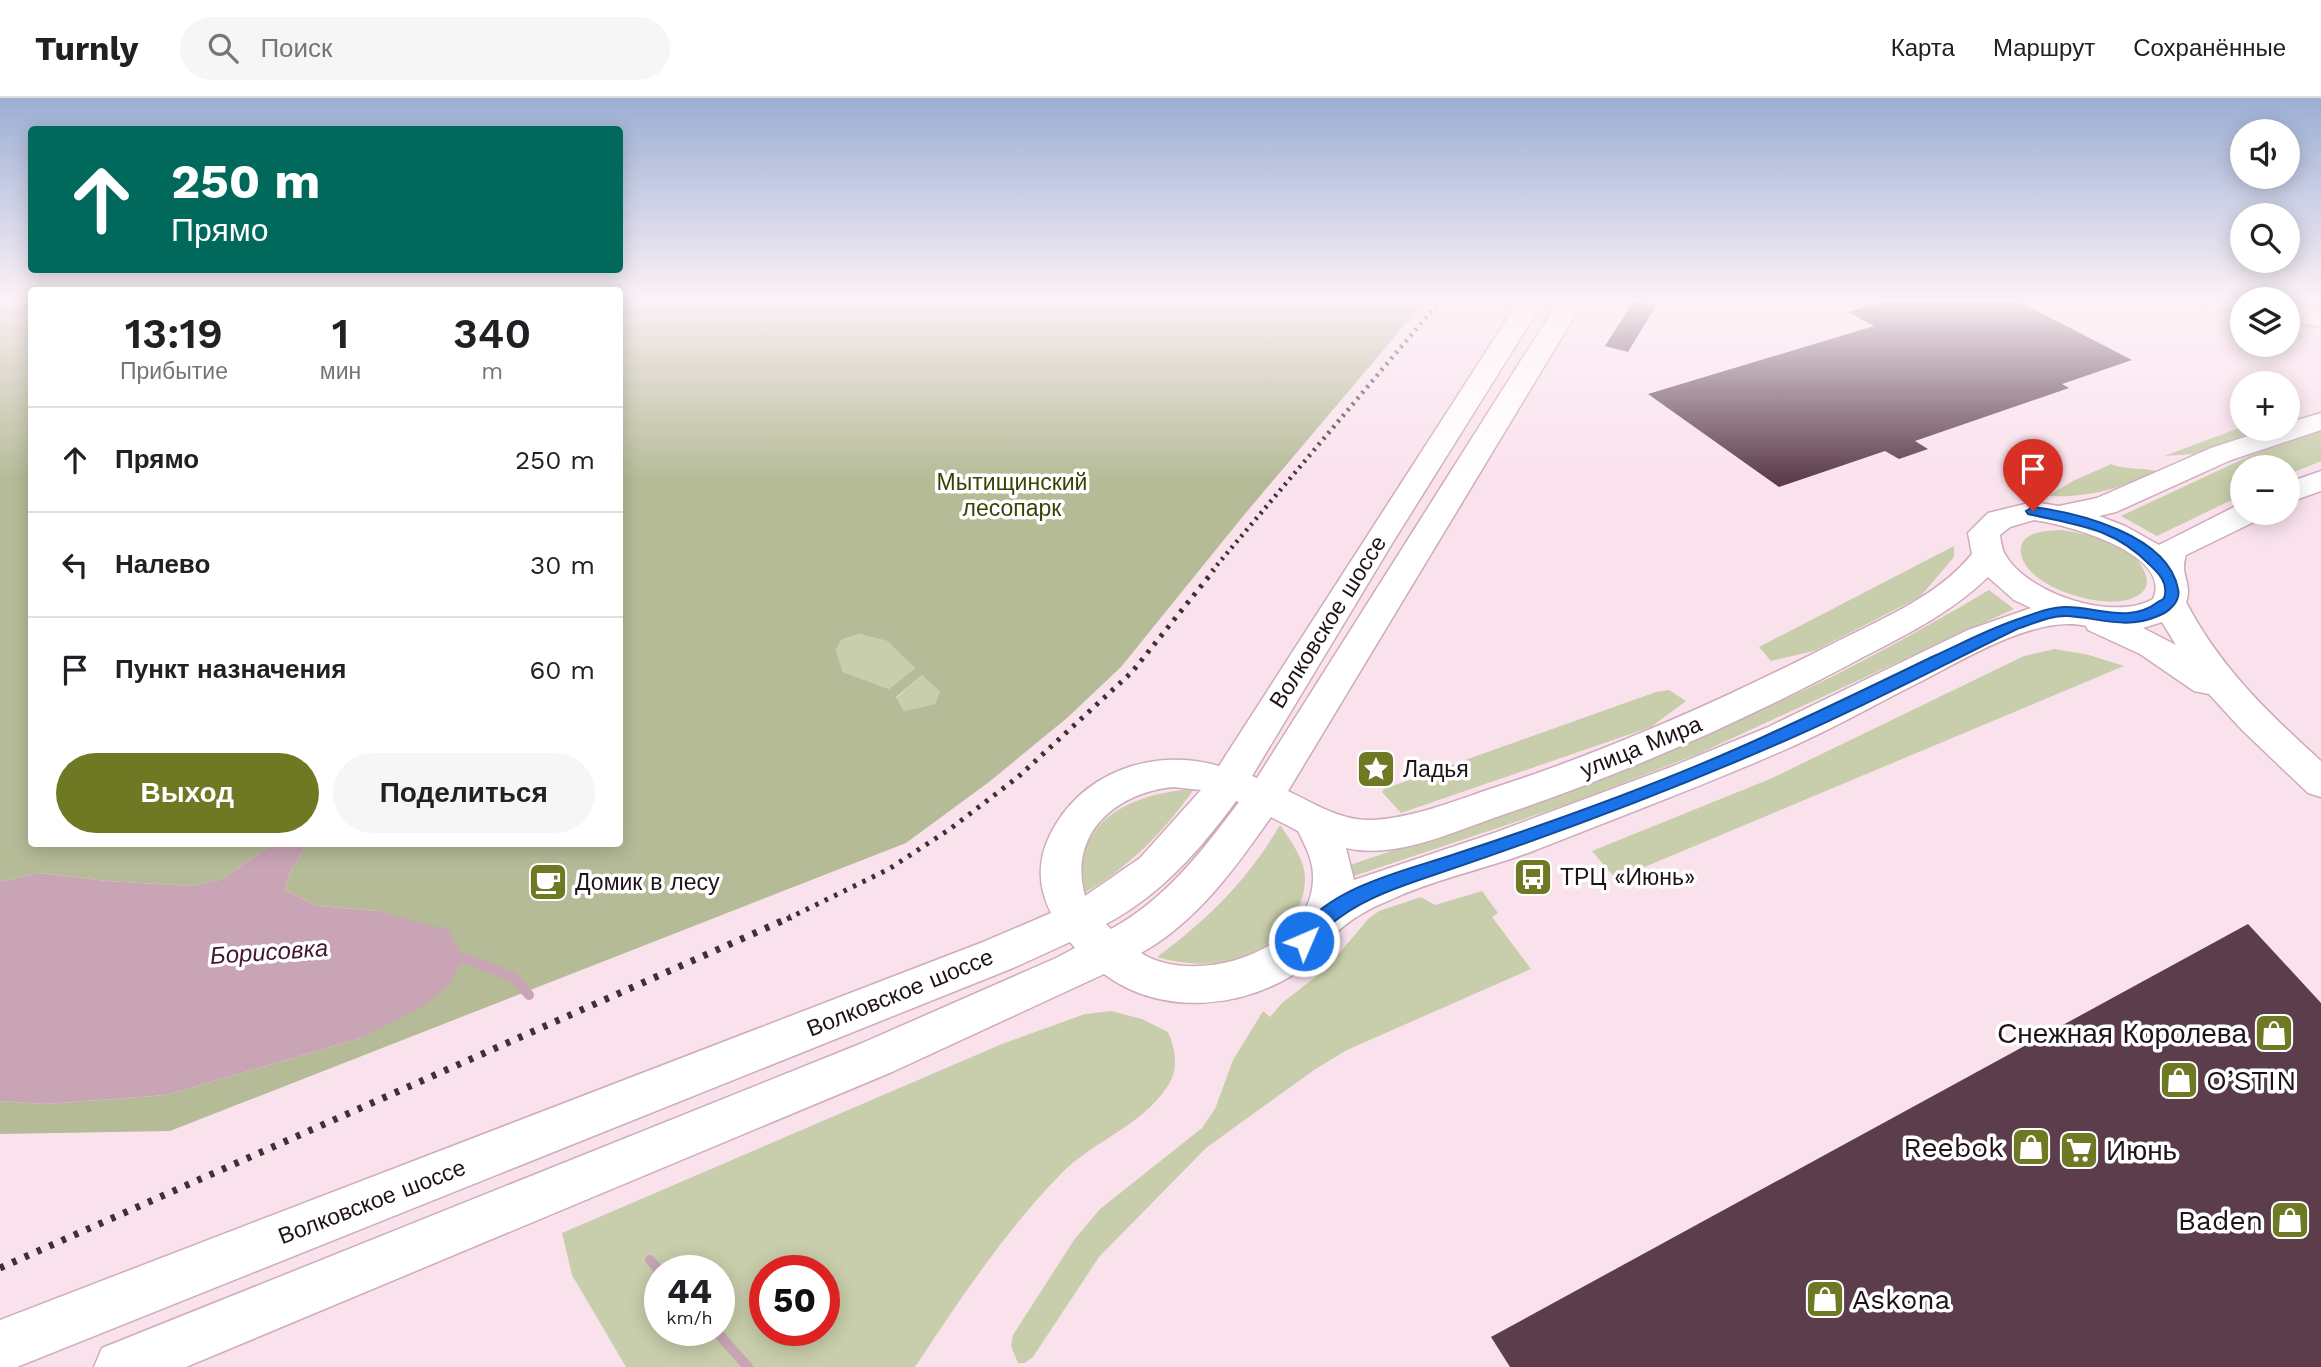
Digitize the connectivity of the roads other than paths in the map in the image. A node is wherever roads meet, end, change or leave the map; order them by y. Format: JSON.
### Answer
{"nodes":[{"id":1,"x":1493,"y":361,"type":"edge"},
{"id":2,"x":1532,"y":361,"type":"edge"},
{"id":3,"x":2321,"y":421,"type":"edge"},
{"id":4,"x":2321,"y":480,"type":"edge"},
{"id":5,"x":2300,"y":489,"type":"edge"},
{"id":6,"x":2059,"y":514,"type":"junction"},
{"id":7,"x":2230,"y":521,"type":"edge"},
{"id":8,"x":1987,"y":555,"type":"junction"},
{"id":9,"x":2167,"y":585,"type":"junction"},
{"id":10,"x":2078,"y":614,"type":"junction"},
{"id":11,"x":2231,"y":699,"type":"junction"},
{"id":12,"x":2321,"y":783,"type":"edge"},
{"id":13,"x":1246,"y":790,"type":"junction"},
{"id":14,"x":1312,"y":821,"type":"junction"},
{"id":15,"x":1321,"y":922,"type":"junction"},
{"id":16,"x":1092,"y":936,"type":"junction"},
{"id":17,"x":0,"y":1347,"type":"edge"},
{"id":18,"x":121,"y":1367,"type":"edge"}],
"edges":[{"from":1,"to":13,"type":"main road","name":"Волковское шоссе"},
{"from":2,"to":13,"type":"main road","name":"Волковское шоссе"},
{"from":3,"to":6,"type":"main road"},
{"from":4,"to":5,"type":"main road"},
{"from":6,"to":8,"type":"main road"},
{"from":6,"to":9,"type":"main road"},
{"from":7,"to":9,"type":"main road"},
{"from":8,"to":10,"type":"main road"},
{"from":8,"to":14,"type":"main road","name":"улица Мира"},
{"from":9,"to":10,"type":"main road","name":"улица Мира"},
{"from":9,"to":11,"type":"main road"},
{"from":10,"to":11,"type":"main road"},
{"from":10,"to":15,"type":"main road","name":"улица Мира"},
{"from":11,"to":12,"type":"main road"},
{"from":13,"to":14,"type":"main road","name":"улица Мира"},
{"from":13,"to":16,"type":"main road","name":"Волковское шоссе"},
{"from":13,"to":16,"type":"main road"},
{"from":14,"to":15,"type":"main road"},
{"from":15,"to":16,"type":"main road","name":"улица Мира"},
{"from":16,"to":17,"type":"main road","name":"Волковское шоссе"},
{"from":16,"to":18,"type":"main road","name":"Волковское шоссе"}]}
